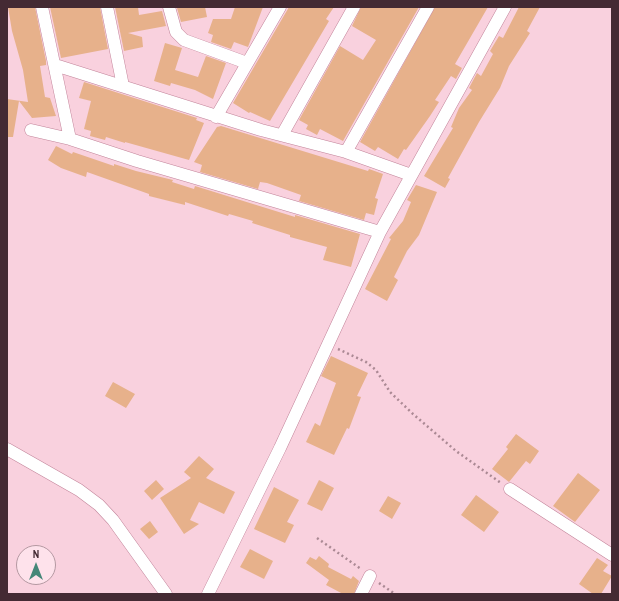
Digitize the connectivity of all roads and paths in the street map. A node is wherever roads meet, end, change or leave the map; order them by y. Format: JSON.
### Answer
{"nodes":[{"id":1,"x":42,"y":7,"type":"edge"},
{"id":2,"x":107,"y":7,"type":"edge"},
{"id":3,"x":169,"y":7,"type":"edge"},
{"id":4,"x":280,"y":7,"type":"edge"},
{"id":5,"x":354,"y":7,"type":"edge"},
{"id":6,"x":428,"y":7,"type":"edge"},
{"id":7,"x":505,"y":7,"type":"edge"},
{"id":8,"x":247,"y":63,"type":"junction"},
{"id":9,"x":55,"y":65,"type":"junction"},
{"id":10,"x":123,"y":86,"type":"junction"},
{"id":11,"x":216,"y":117,"type":"junction"},
{"id":12,"x":31,"y":130,"type":"dead end"},
{"id":13,"x":282,"y":135,"type":"junction"},
{"id":14,"x":70,"y":139,"type":"junction"},
{"id":15,"x":346,"y":152,"type":"junction"},
{"id":16,"x":411,"y":175,"type":"junction"},
{"id":17,"x":380,"y":232,"type":"junction"},
{"id":18,"x":327,"y":344,"type":"junction"},
{"id":19,"x":7,"y":449,"type":"edge"},
{"id":20,"x":510,"y":489,"type":"joint"},
{"id":21,"x":317,"y":538,"type":"dead end"},
{"id":22,"x":612,"y":555,"type":"edge"},
{"id":23,"x":370,"y":576,"type":"junction"},
{"id":24,"x":166,"y":594,"type":"edge"},
{"id":25,"x":208,"y":594,"type":"edge"},
{"id":26,"x":361,"y":594,"type":"edge"},
{"id":27,"x":395,"y":594,"type":"edge"}],
"edges":[{"from":1,"to":9,"type":"street"},
{"from":2,"to":10,"type":"street"},
{"from":3,"to":8,"type":"street"},
{"from":4,"to":8,"type":"street"},
{"from":5,"to":13,"type":"street"},
{"from":6,"to":15,"type":"street"},
{"from":7,"to":16,"type":"street"},
{"from":8,"to":11,"type":"street"},
{"from":9,"to":10,"type":"street"},
{"from":9,"to":14,"type":"street"},
{"from":10,"to":11,"type":"street"},
{"from":11,"to":13,"type":"street"},
{"from":12,"to":14,"type":"street"},
{"from":13,"to":15,"type":"street"},
{"from":14,"to":17,"type":"street"},
{"from":15,"to":16,"type":"street"},
{"from":16,"to":17,"type":"street"},
{"from":17,"to":18,"type":"street"},
{"from":18,"to":20,"type":"path"},
{"from":18,"to":25,"type":"street"},
{"from":19,"to":24,"type":"street"},
{"from":20,"to":22,"type":"street"},
{"from":21,"to":23,"type":"path"},
{"from":23,"to":26,"type":"street"},
{"from":23,"to":27,"type":"path"}]}
